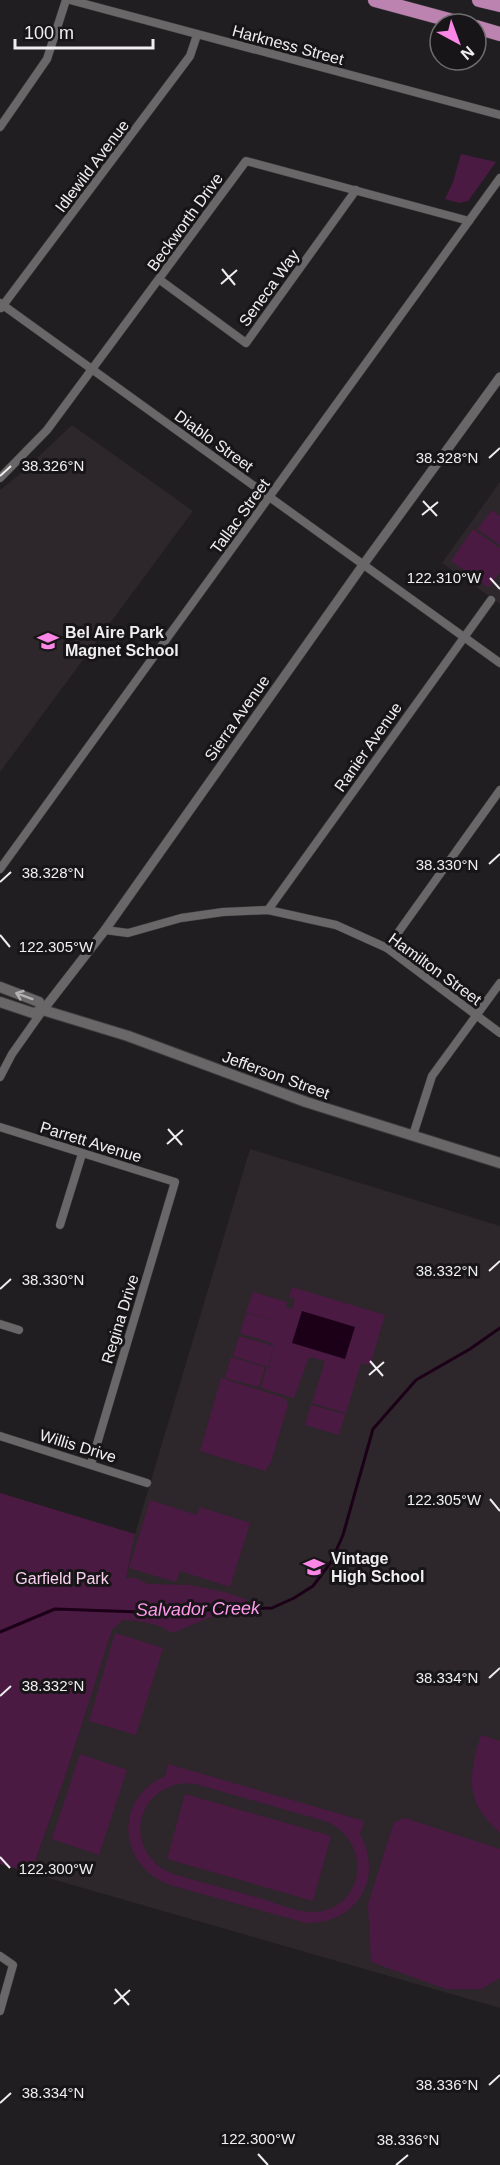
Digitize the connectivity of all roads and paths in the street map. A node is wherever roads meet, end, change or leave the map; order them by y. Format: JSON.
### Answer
{"nodes":[{"id":1,"x":66,"y":0,"type":"edge"},
{"id":2,"x":70,"y":0,"type":"edge"},
{"id":3,"x":375,"y":0,"type":"edge"},
{"id":4,"x":479,"y":0,"type":"edge"},
{"id":5,"x":500,"y":5,"type":"edge"},
{"id":6,"x":428,"y":14,"type":"edge"},
{"id":7,"x":197,"y":35,"type":"junction"},
{"id":8,"x":500,"y":115,"type":"edge"},
{"id":9,"x":0,"y":127,"type":"edge"},
{"id":10,"x":500,"y":178,"type":"edge"},
{"id":11,"x":356,"y":190,"type":"junction"},
{"id":12,"x":469,"y":221,"type":"junction"},
{"id":13,"x":160,"y":280,"type":"junction"},
{"id":14,"x":1,"y":306,"type":"edge"},
{"id":15,"x":93,"y":370,"type":"junction"},
{"id":16,"x":500,"y":377,"type":"edge"},
{"id":17,"x":0,"y":478,"type":"edge"},
{"id":18,"x":270,"y":497,"type":"junction"},
{"id":19,"x":363,"y":565,"type":"junction"},
{"id":20,"x":490,"y":600,"type":"dead end"},
{"id":21,"x":464,"y":637,"type":"junction"},
{"id":22,"x":500,"y":663,"type":"edge"},
{"id":23,"x":500,"y":790,"type":"edge"},
{"id":24,"x":0,"y":868,"type":"edge"},
{"id":25,"x":268,"y":910,"type":"junction"},
{"id":26,"x":105,"y":930,"type":"junction"},
{"id":27,"x":387,"y":948,"type":"junction"},
{"id":28,"x":500,"y":983,"type":"edge"},
{"id":29,"x":0,"y":987,"type":"edge"},
{"id":30,"x":0,"y":1002,"type":"edge"},
{"id":31,"x":43,"y":1010,"type":"junction"},
{"id":32,"x":476,"y":1016,"type":"junction"},
{"id":33,"x":500,"y":1033,"type":"edge"},
{"id":34,"x":0,"y":1077,"type":"edge"},
{"id":35,"x":0,"y":1127,"type":"edge"},
{"id":36,"x":413,"y":1135,"type":"junction"},
{"id":37,"x":82,"y":1154,"type":"junction"},
{"id":38,"x":500,"y":1163,"type":"edge"},
{"id":39,"x":175,"y":1182,"type":"joint"},
{"id":40,"x":60,"y":1225,"type":"dead end"},
{"id":41,"x":0,"y":1324,"type":"edge"},
{"id":42,"x":19,"y":1330,"type":"dead end"},
{"id":43,"x":0,"y":1436,"type":"edge"},
{"id":44,"x":91,"y":1464,"type":"junction"},
{"id":45,"x":147,"y":1483,"type":"dead end"},
{"id":46,"x":0,"y":1956,"type":"edge"},
{"id":47,"x":0,"y":2011,"type":"edge"}],
"edges":[{"from":1,"to":9,"type":"street"},
{"from":2,"to":7,"type":"street","name":"Harkness Street"},
{"from":3,"to":6,"type":"highway"},
{"from":4,"to":5,"type":"highway"},
{"from":7,"to":8,"type":"street","name":"Harkness Street"},
{"from":7,"to":14,"type":"street","name":"Idlewild Avenue"},
{"from":10,"to":12,"type":"street","name":"Tallac Street"},
{"from":11,"to":12,"type":"street","name":"Beckworth Drive"},
{"from":11,"to":13,"type":"street","name":"Beckworth Drive"},
{"from":11,"to":13,"type":"street","name":"Seneca Way"},
{"from":12,"to":18,"type":"street","name":"Tallac Street"},
{"from":13,"to":15,"type":"street","name":"Beckworth Drive"},
{"from":14,"to":15,"type":"street","name":"Diablo Street"},
{"from":15,"to":17,"type":"street","name":"Beckworth Drive"},
{"from":15,"to":18,"type":"street","name":"Diablo Street"},
{"from":16,"to":19,"type":"street","name":"Sierra Avenue"},
{"from":18,"to":19,"type":"street","name":"Diablo Street"},
{"from":18,"to":24,"type":"street","name":"Tallac Street"},
{"from":19,"to":21,"type":"street","name":"Diablo Street"},
{"from":19,"to":26,"type":"street","name":"Sierra Avenue"},
{"from":20,"to":21,"type":"street","name":"Ranier Avenue"},
{"from":21,"to":22,"type":"street","name":"Diablo Street"},
{"from":21,"to":25,"type":"street","name":"Ranier Avenue"},
{"from":23,"to":27,"type":"street"},
{"from":25,"to":26,"type":"street","name":"Hamilton Street"},
{"from":25,"to":27,"type":"street","name":"Hamilton Street"},
{"from":26,"to":31,"type":"street","name":"Sierra Avenue"},
{"from":27,"to":32,"type":"street","name":"Hamilton Street"},
{"from":28,"to":32,"type":"street"},
{"from":31,"to":29,"type":"main road","name":"Jefferson Street","one_way":true},
{"from":30,"to":31,"type":"main road","name":"Jefferson Street"},
{"from":31,"to":34,"type":"street","name":"Sierra Avenue"},
{"from":31,"to":36,"type":"main road","name":"Jefferson Street"},
{"from":32,"to":33,"type":"street","name":"Hamilton Street"},
{"from":32,"to":36,"type":"street"},
{"from":35,"to":37,"type":"street","name":"Parrett Avenue"},
{"from":36,"to":38,"type":"main road","name":"Jefferson Street"},
{"from":37,"to":39,"type":"street","name":"Parrett Avenue"},
{"from":37,"to":40,"type":"street"},
{"from":39,"to":44,"type":"street","name":"Regina Drive"},
{"from":41,"to":42,"type":"street"},
{"from":43,"to":44,"type":"street","name":"Willis Drive"},
{"from":44,"to":45,"type":"street","name":"Willis Drive"},
{"from":46,"to":47,"type":"street"}]}
